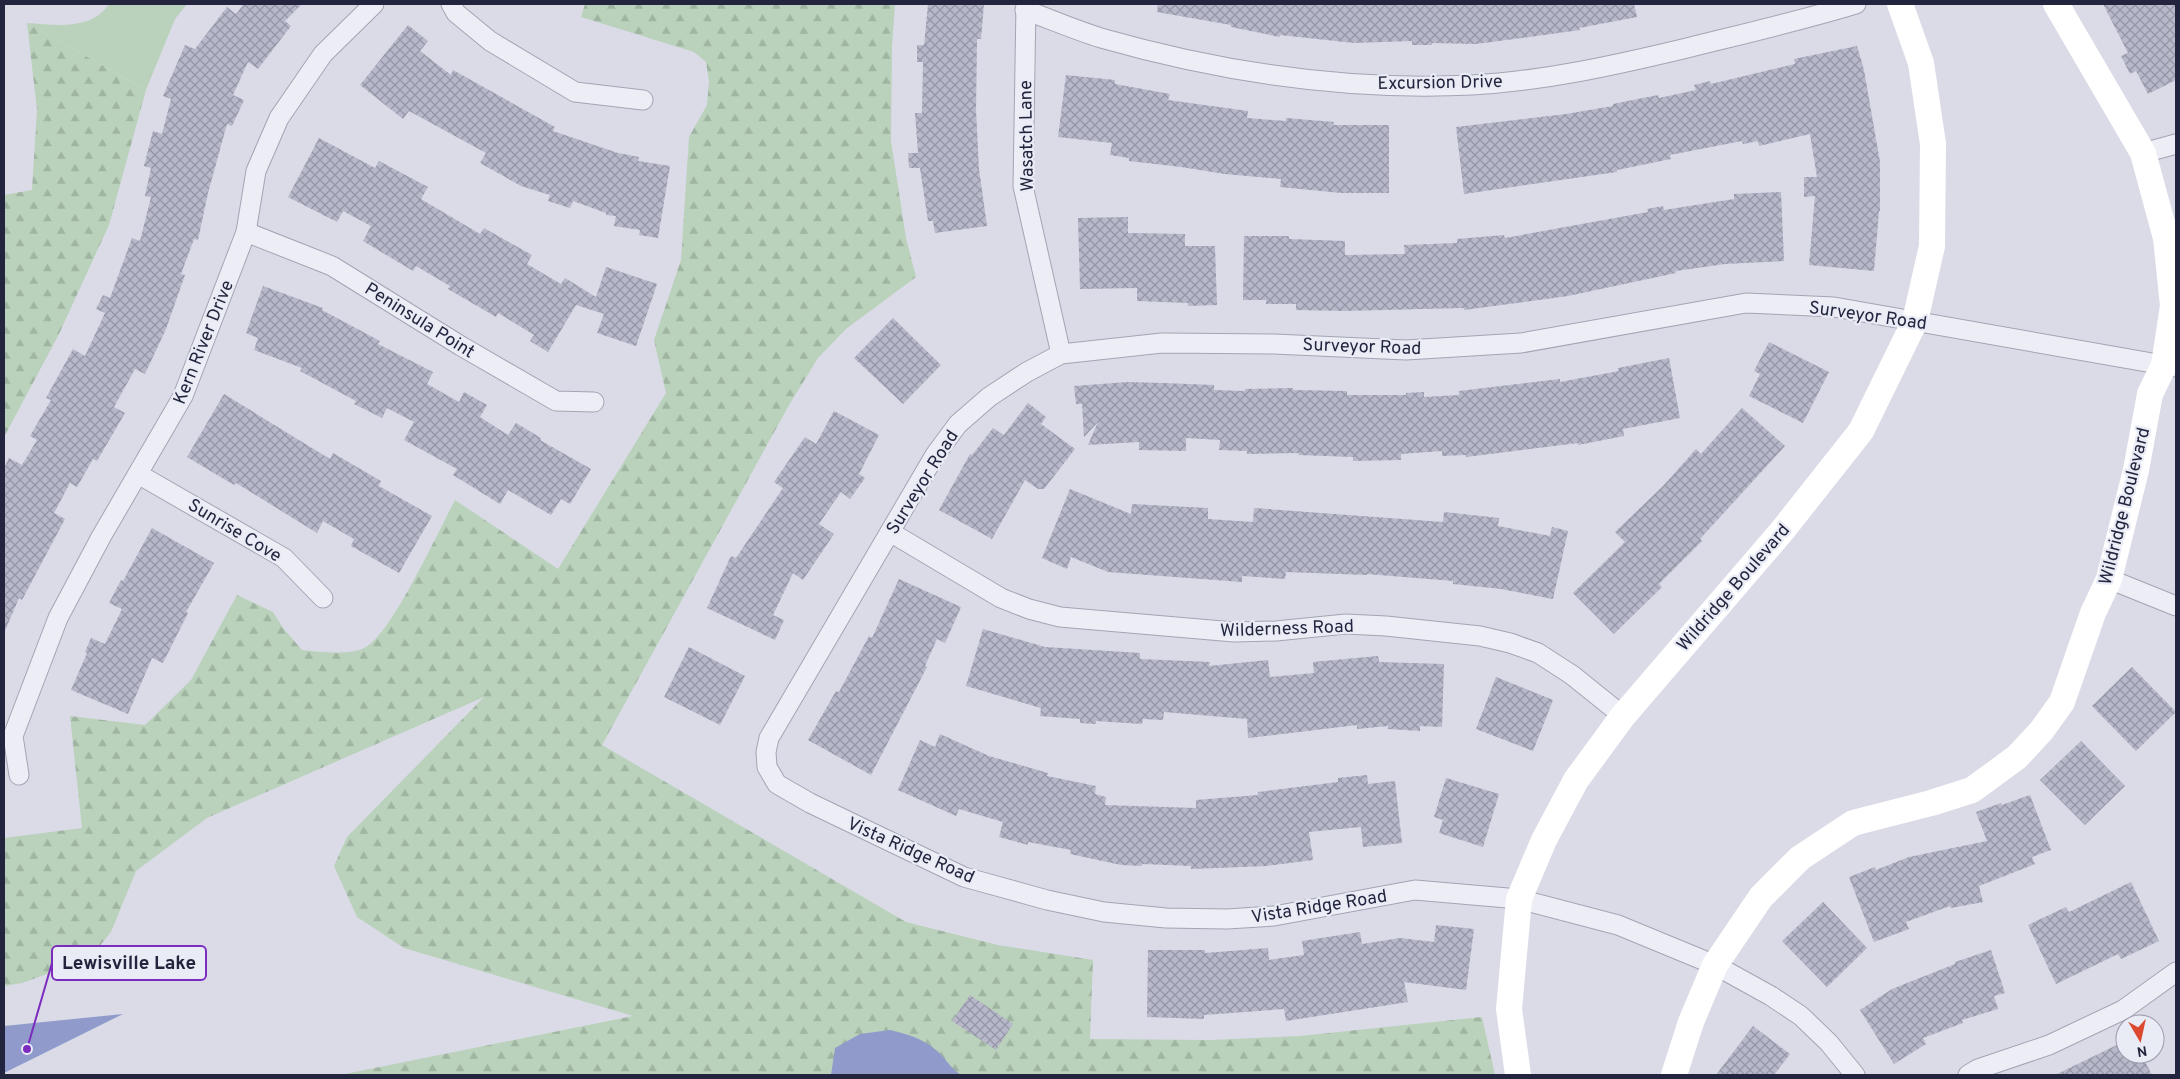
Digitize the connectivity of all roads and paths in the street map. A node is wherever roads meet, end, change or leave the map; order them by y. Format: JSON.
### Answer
{"nodes":[{"id":1,"x":374,"y":4,"type":"edge"},
{"id":2,"x":452,"y":4,"type":"edge"},
{"id":3,"x":1856,"y":4,"type":"edge"},
{"id":4,"x":1900,"y":4,"type":"edge"},
{"id":5,"x":2056,"y":4,"type":"edge"},
{"id":6,"x":1026,"y":7,"type":"edge"},
{"id":7,"x":644,"y":100,"type":"dead end"},
{"id":8,"x":2176,"y":144,"type":"edge"},
{"id":9,"x":2143,"y":153,"type":"junction"},
{"id":10,"x":246,"y":232,"type":"junction"},
{"id":11,"x":1915,"y":321,"type":"junction"},
{"id":12,"x":1061,"y":354,"type":"junction"},
{"id":13,"x":2170,"y":366,"type":"edge"},
{"id":14,"x":594,"y":402,"type":"dead end"},
{"id":15,"x":138,"y":474,"type":"junction"},
{"id":16,"x":890,"y":532,"type":"junction"},
{"id":17,"x":2109,"y":579,"type":"junction"},
{"id":18,"x":323,"y":598,"type":"dead end"},
{"id":19,"x":2176,"y":606,"type":"edge"},
{"id":20,"x":1623,"y":716,"type":"junction"},
{"id":21,"x":767,"y":767,"type":"joint"},
{"id":22,"x":19,"y":775,"type":"dead end"},
{"id":23,"x":1518,"y":899,"type":"junction"},
{"id":24,"x":1715,"y":965,"type":"junction"},
{"id":25,"x":2176,"y":972,"type":"edge"},
{"id":26,"x":1518,"y":1075,"type":"edge"},
{"id":27,"x":1674,"y":1075,"type":"edge"},
{"id":28,"x":1855,"y":1075,"type":"edge"},
{"id":29,"x":1968,"y":1075,"type":"edge"}],
"edges":[{"from":1,"to":10,"type":"street","name":"Kern River Drive"},
{"from":2,"to":7,"type":"street"},
{"from":3,"to":6,"type":"street","name":"Excursion Drive"},
{"from":4,"to":11,"type":"street","name":"Wildridge Boulevard"},
{"from":5,"to":9,"type":"street","name":"Wildridge Boulevard"},
{"from":6,"to":12,"type":"street","name":"Wasatch Lane"},
{"from":8,"to":9,"type":"street"},
{"from":9,"to":13,"type":"street","name":"Wildridge Boulevard"},
{"from":10,"to":14,"type":"street","name":"Peninsula Point"},
{"from":10,"to":15,"type":"street","name":"Kern River Drive"},
{"from":11,"to":12,"type":"street","name":"Surveyor Road"},
{"from":11,"to":13,"type":"street","name":"Surveyor Road"},
{"from":11,"to":20,"type":"street","name":"Wildridge Boulevard"},
{"from":12,"to":16,"type":"street","name":"Surveyor Road"},
{"from":13,"to":17,"type":"street","name":"Wildridge Boulevard"},
{"from":15,"to":18,"type":"street","name":"Sunrise Cove"},
{"from":15,"to":22,"type":"street","name":"Kern River Drive"},
{"from":16,"to":20,"type":"street","name":"Wilderness Road"},
{"from":16,"to":21,"type":"street","name":"Surveyor Road"},
{"from":17,"to":19,"type":"street"},
{"from":17,"to":24,"type":"street","name":"Wildridge Boulevard"},
{"from":20,"to":23,"type":"street","name":"Wildridge Boulevard"},
{"from":21,"to":23,"type":"street","name":"Vista Ridge Road"},
{"from":23,"to":24,"type":"street","name":"Vista Ridge Road"},
{"from":23,"to":26,"type":"street","name":"Wildridge Boulevard"},
{"from":24,"to":27,"type":"street","name":"Wildridge Boulevard"},
{"from":24,"to":28,"type":"street","name":"Vista Ridge Road"},
{"from":25,"to":29,"type":"street"}]}
